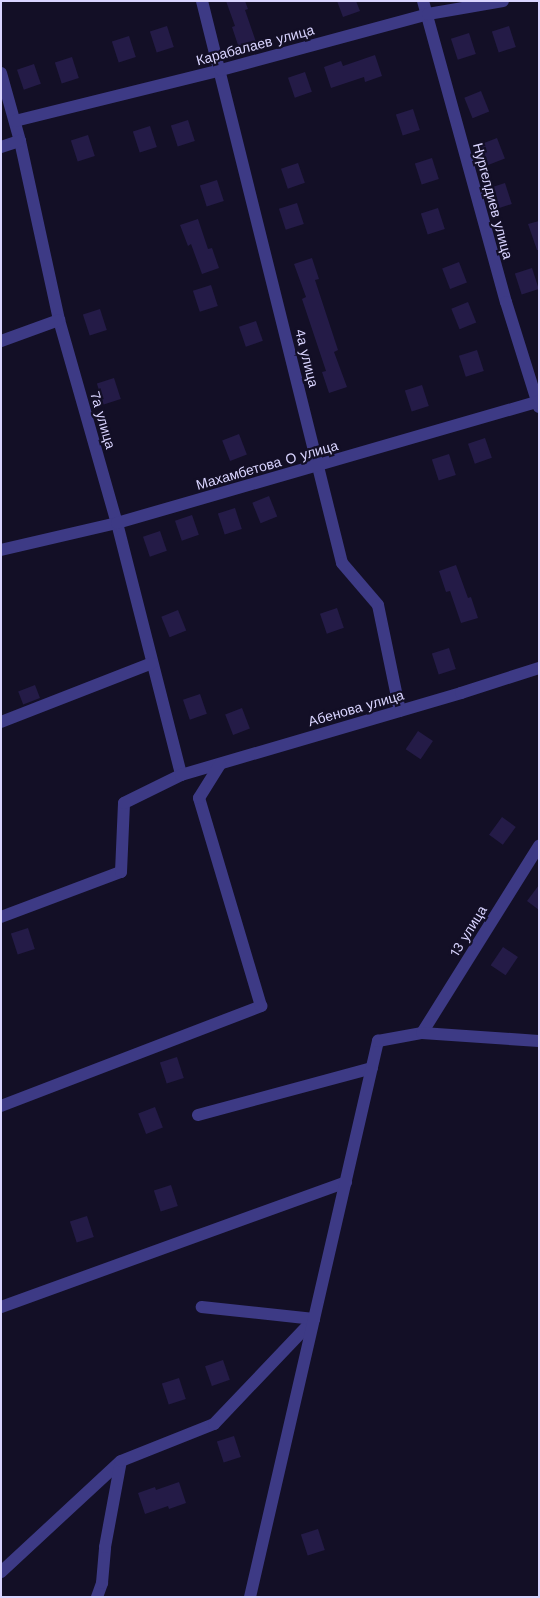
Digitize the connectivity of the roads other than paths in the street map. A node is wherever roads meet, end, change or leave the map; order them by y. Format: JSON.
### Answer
{"nodes":[{"id":1,"x":202,"y":1,"type":"edge"},
{"id":2,"x":423,"y":1,"type":"edge"},
{"id":3,"x":503,"y":1,"type":"edge"},
{"id":4,"x":428,"y":14,"type":"junction"},
{"id":5,"x":221,"y":70,"type":"junction"},
{"id":6,"x":1,"y":73,"type":"edge"},
{"id":7,"x":15,"y":121,"type":"junction"},
{"id":8,"x":20,"y":141,"type":"junction"},
{"id":9,"x":1,"y":147,"type":"edge"},
{"id":10,"x":59,"y":320,"type":"junction"},
{"id":11,"x":1,"y":341,"type":"edge"},
{"id":12,"x":538,"y":403,"type":"edge"},
{"id":13,"x":319,"y":466,"type":"junction"},
{"id":14,"x":117,"y":523,"type":"junction"},
{"id":15,"x":1,"y":550,"type":"edge"},
{"id":16,"x":152,"y":663,"type":"junction"},
{"id":17,"x":539,"y":668,"type":"edge"},
{"id":18,"x":400,"y":711,"type":"junction"},
{"id":19,"x":1,"y":722,"type":"edge"},
{"id":20,"x":220,"y":764,"type":"junction"},
{"id":21,"x":181,"y":775,"type":"junction"},
{"id":22,"x":539,"y":846,"type":"edge"},
{"id":23,"x":1,"y":917,"type":"edge"},
{"id":24,"x":422,"y":1033,"type":"junction"},
{"id":25,"x":539,"y":1041,"type":"edge"},
{"id":26,"x":372,"y":1068,"type":"junction"},
{"id":27,"x":1,"y":1106,"type":"edge"},
{"id":28,"x":198,"y":1115,"type":"dead end"},
{"id":29,"x":346,"y":1182,"type":"junction"},
{"id":30,"x":1,"y":1307,"type":"edge"},
{"id":31,"x":202,"y":1307,"type":"dead end"},
{"id":32,"x":314,"y":1319,"type":"junction"},
{"id":33,"x":121,"y":1461,"type":"junction"},
{"id":34,"x":1,"y":1572,"type":"edge"},
{"id":35,"x":97,"y":1597,"type":"edge"},
{"id":36,"x":250,"y":1597,"type":"edge"}],
"edges":[{"from":1,"to":5,"type":"street","name":"4а улица"},
{"from":2,"to":4,"type":"street","name":"Нургелдиев улица"},
{"from":3,"to":4,"type":"street","name":"Карабалаев улица"},
{"from":4,"to":5,"type":"street","name":"Карабалаев улица"},
{"from":4,"to":12,"type":"street","name":"Нургелдиев улица"},
{"from":5,"to":7,"type":"street","name":"Карабалаев улица"},
{"from":5,"to":13,"type":"street","name":"4а улица"},
{"from":6,"to":7,"type":"street","name":"7а улица"},
{"from":7,"to":8,"type":"street","name":"7а улица"},
{"from":8,"to":9,"type":"street"},
{"from":8,"to":10,"type":"street","name":"7а улица"},
{"from":10,"to":11,"type":"street"},
{"from":10,"to":14,"type":"street","name":"7а улица"},
{"from":12,"to":13,"type":"street","name":"Махамбетова О улица"},
{"from":13,"to":14,"type":"street","name":"Махамбетова О улица"},
{"from":13,"to":18,"type":"street","name":"4а улица"},
{"from":14,"to":15,"type":"street","name":"Махамбетова О улица"},
{"from":14,"to":16,"type":"street","name":"7а улица"},
{"from":16,"to":19,"type":"street"},
{"from":16,"to":21,"type":"street","name":"7а улица"},
{"from":17,"to":18,"type":"street","name":"Абенова улица"},
{"from":18,"to":20,"type":"street","name":"Абенова улица"},
{"from":20,"to":21,"type":"street","name":"Абенова улица"},
{"from":20,"to":27,"type":"street"},
{"from":21,"to":23,"type":"street","name":"Абенова улица"},
{"from":22,"to":24,"type":"street","name":"13 улица"},
{"from":24,"to":25,"type":"street"},
{"from":24,"to":26,"type":"street"},
{"from":26,"to":28,"type":"street"},
{"from":26,"to":29,"type":"street"},
{"from":29,"to":30,"type":"street"},
{"from":29,"to":32,"type":"street"},
{"from":31,"to":32,"type":"street"},
{"from":32,"to":33,"type":"street"},
{"from":32,"to":36,"type":"street"},
{"from":33,"to":34,"type":"street"},
{"from":33,"to":35,"type":"street"}]}
